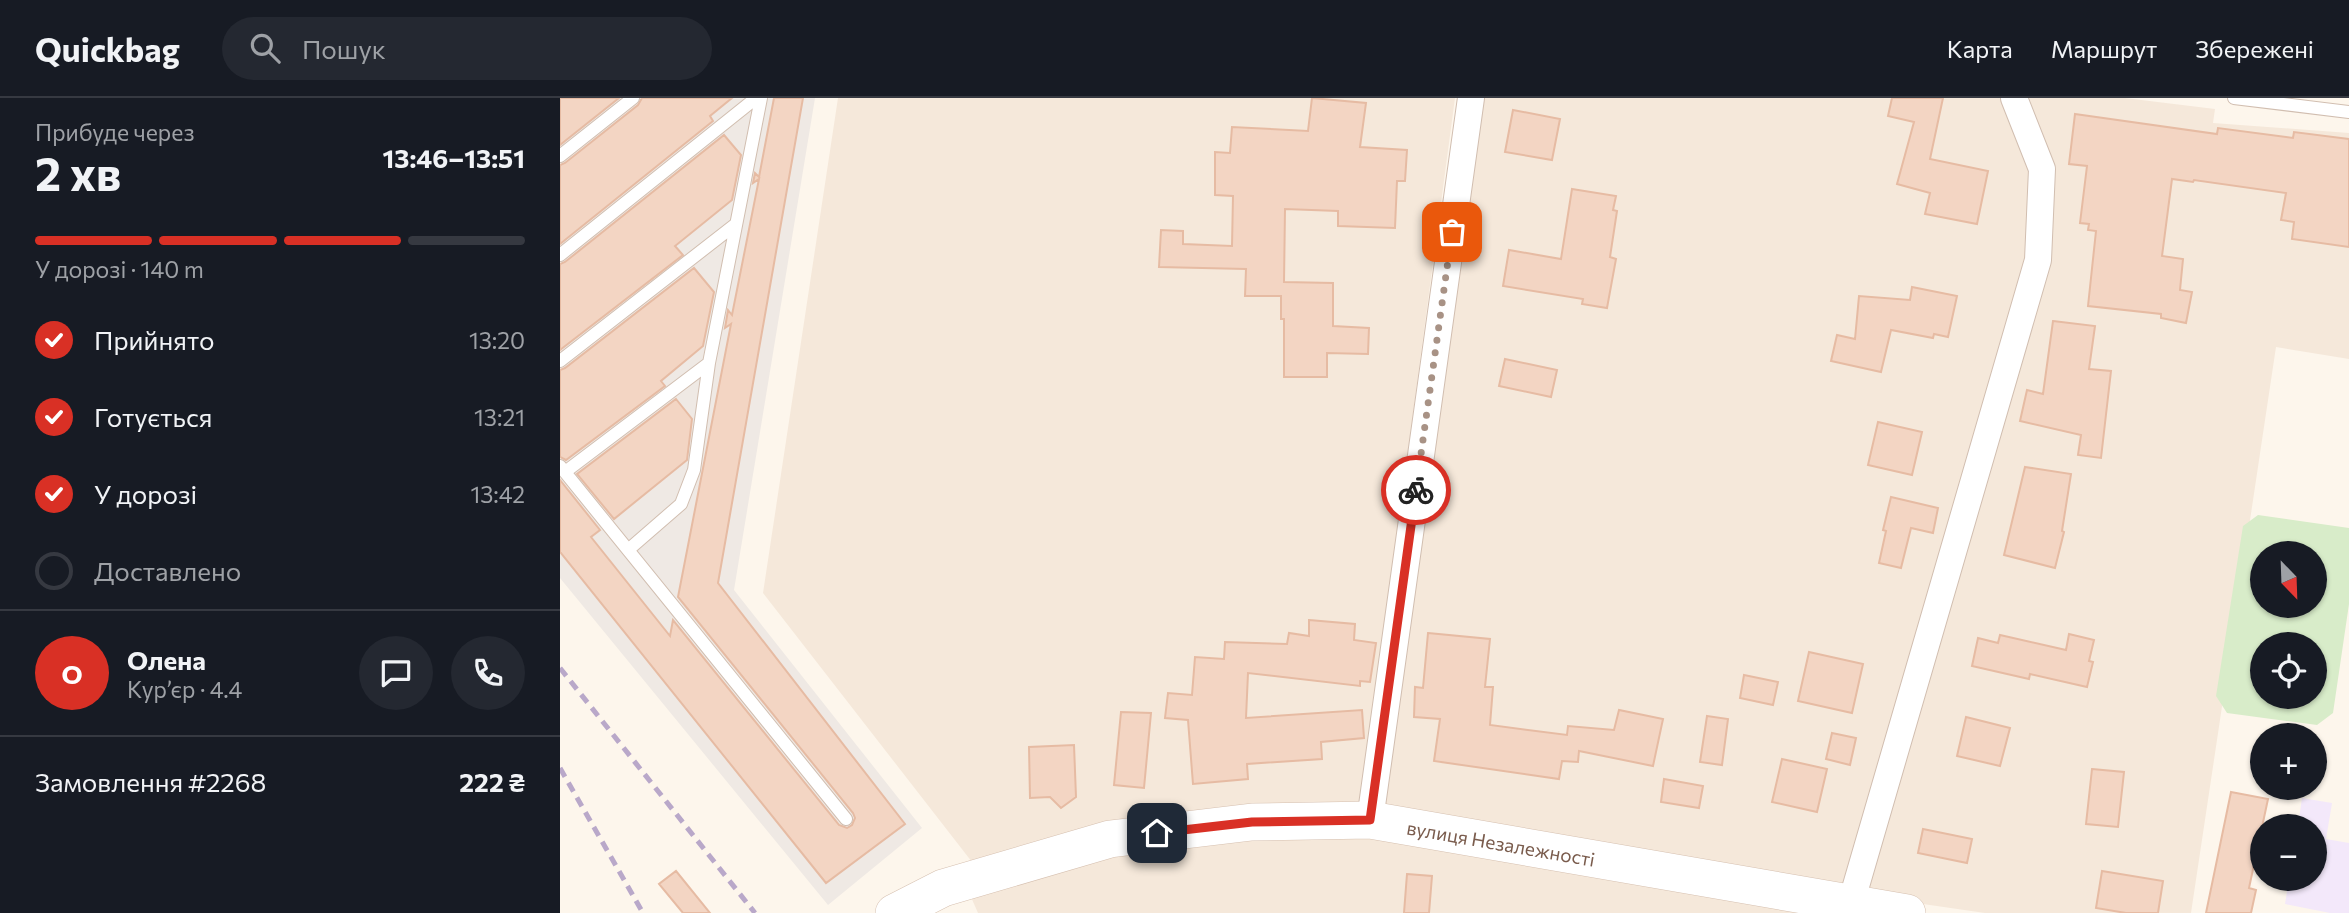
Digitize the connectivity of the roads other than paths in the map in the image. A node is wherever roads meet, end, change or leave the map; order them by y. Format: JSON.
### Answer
{"nodes":[{"id":1,"x":633,"y":98,"type":"edge"},
{"id":2,"x":759,"y":98,"type":"edge"},
{"id":3,"x":1471,"y":98,"type":"edge"},
{"id":4,"x":2014,"y":98,"type":"edge"},
{"id":5,"x":2234,"y":98,"type":"edge"},
{"id":6,"x":2349,"y":112,"type":"edge"},
{"id":7,"x":560,"y":156,"type":"edge"},
{"id":8,"x":736,"y":223,"type":"junction"},
{"id":9,"x":560,"y":255,"type":"edge"},
{"id":10,"x":560,"y":361,"type":"edge"},
{"id":11,"x":709,"y":363,"type":"junction"},
{"id":12,"x":562,"y":469,"type":"edge"},
{"id":13,"x":628,"y":550,"type":"junction"},
{"id":14,"x":846,"y":819,"type":"dead end"},
{"id":15,"x":1370,"y":820,"type":"junction"},
{"id":16,"x":1851,"y":904,"type":"junction"},
{"id":17,"x":894,"y":913,"type":"edge"},
{"id":18,"x":1907,"y":913,"type":"edge"}],
"edges":[{"from":1,"to":7,"type":"lane"},
{"from":2,"to":8,"type":"lane"},
{"from":2,"to":9,"type":"lane"},
{"from":3,"to":15,"type":"street"},
{"from":4,"to":16,"type":"street"},
{"from":5,"to":6,"type":"lane"},
{"from":8,"to":10,"type":"lane"},
{"from":8,"to":11,"type":"lane"},
{"from":11,"to":12,"type":"lane"},
{"from":11,"to":13,"type":"lane"},
{"from":12,"to":13,"type":"lane"},
{"from":13,"to":14,"type":"lane"},
{"from":15,"to":16,"type":"street","name":"вулиця Незалежності"},
{"from":15,"to":17,"type":"street","name":"вулиця Незалежності"},
{"from":16,"to":18,"type":"street","name":"вулиця Незалежності"}]}
